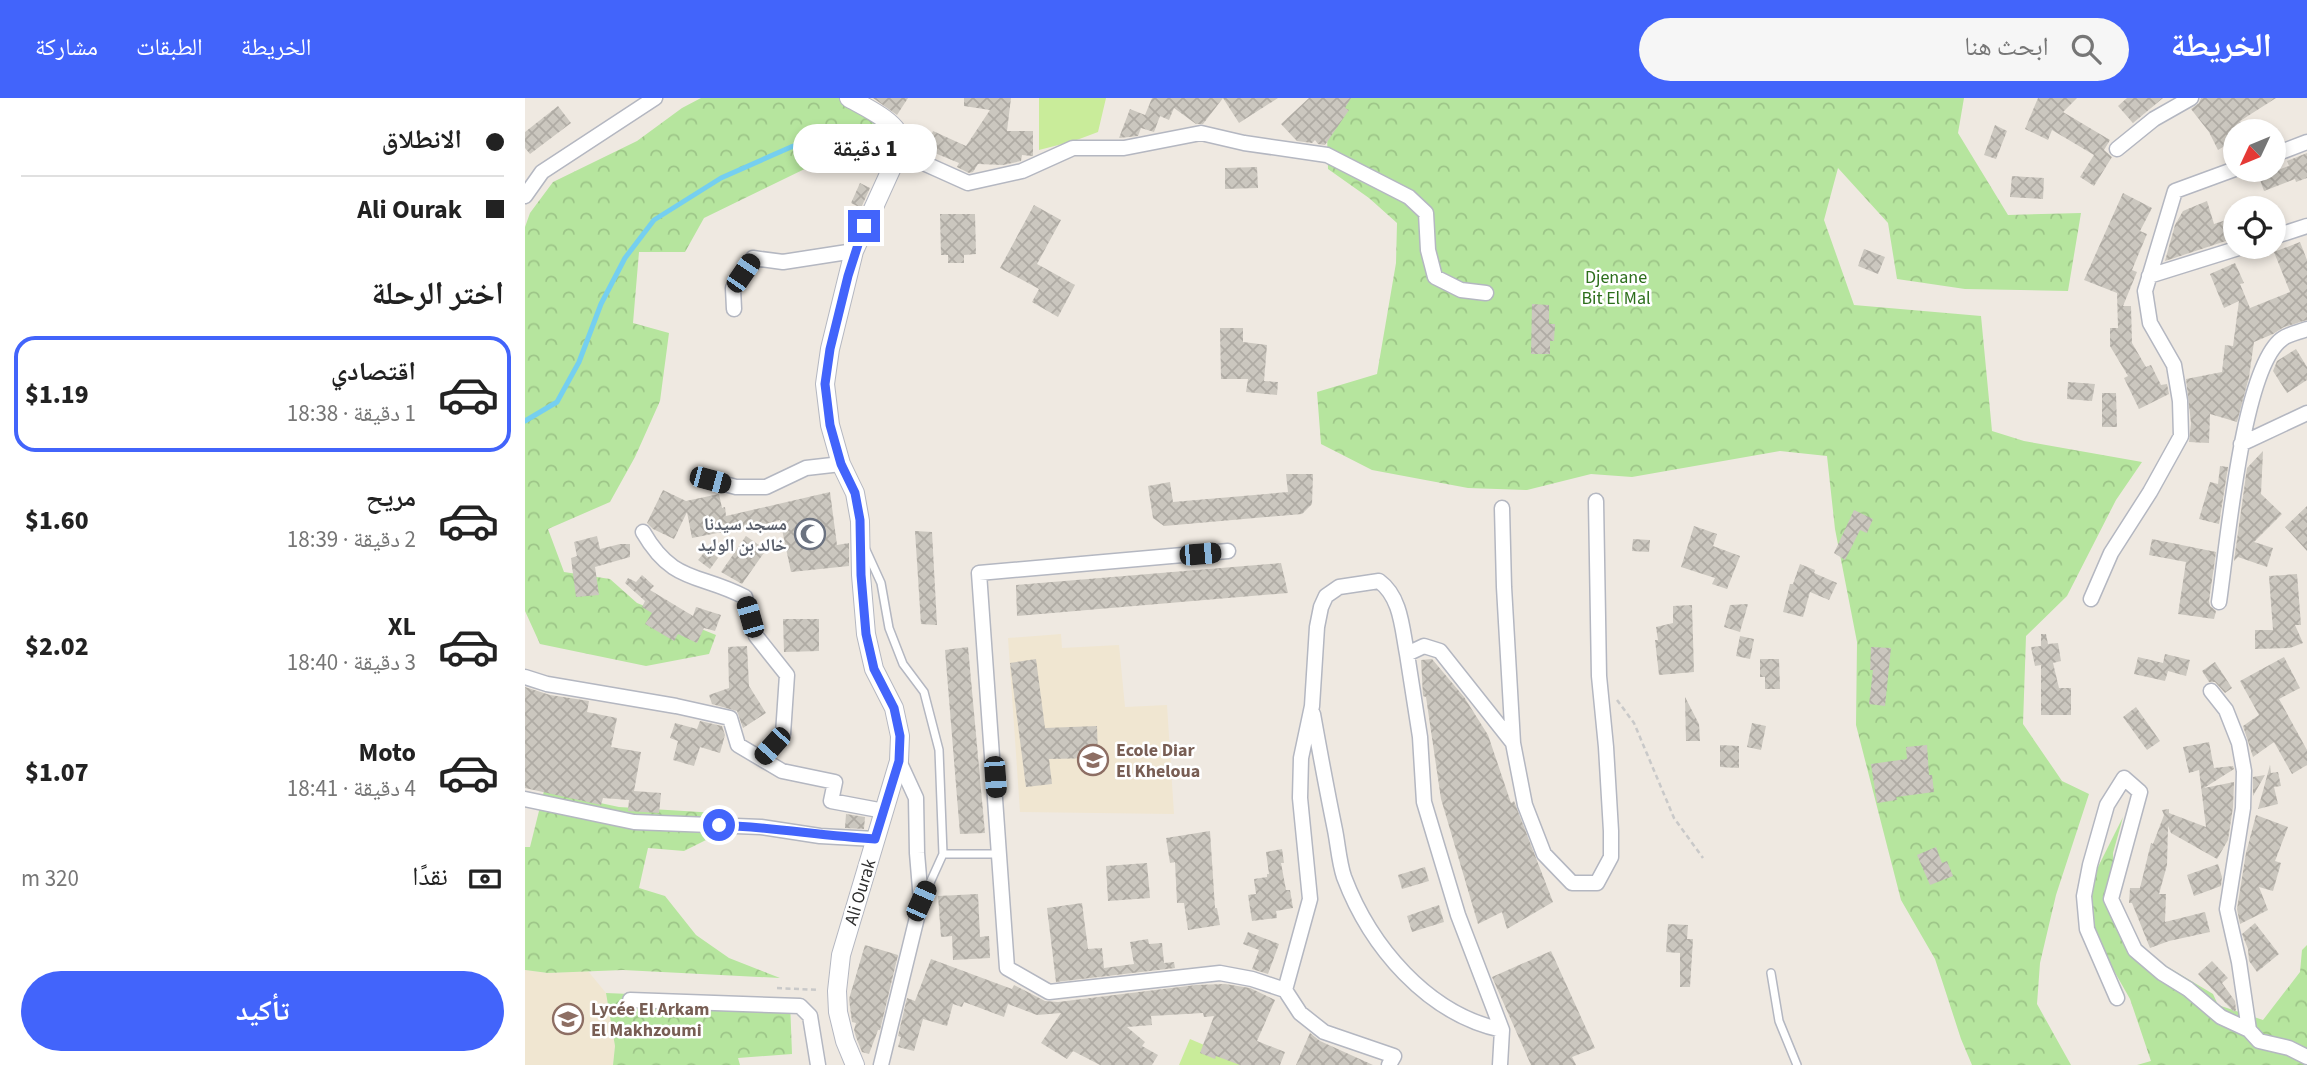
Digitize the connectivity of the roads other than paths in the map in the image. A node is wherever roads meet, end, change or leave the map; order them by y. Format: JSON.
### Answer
{"nodes":[{"id":1,"x":655,"y":98,"type":"edge"},
{"id":2,"x":849,"y":98,"type":"edge"},
{"id":3,"x":2191,"y":98,"type":"edge"},
{"id":4,"x":2307,"y":142,"type":"edge"},
{"id":5,"x":2117,"y":149,"type":"dead end"},
{"id":6,"x":2286,"y":150,"type":"edge"},
{"id":7,"x":899,"y":152,"type":"junction"},
{"id":8,"x":2223,"y":173,"type":"edge"},
{"id":9,"x":525,"y":196,"type":"edge"},
{"id":10,"x":2307,"y":226,"type":"edge"},
{"id":11,"x":2286,"y":233,"type":"edge"},
{"id":12,"x":855,"y":251,"type":"junction"},
{"id":13,"x":2223,"y":253,"type":"edge"},
{"id":14,"x":2150,"y":276,"type":"junction"},
{"id":15,"x":1486,"y":293,"type":"dead end"},
{"id":16,"x":734,"y":309,"type":"dead end"},
{"id":17,"x":2307,"y":329,"type":"edge"},
{"id":18,"x":2307,"y":413,"type":"edge"},
{"id":19,"x":2241,"y":444,"type":"junction"},
{"id":20,"x":841,"y":464,"type":"junction"},
{"id":21,"x":710,"y":480,"type":"dead end"},
{"id":22,"x":1596,"y":501,"type":"dead end"},
{"id":23,"x":1502,"y":508,"type":"dead end"},
{"id":24,"x":643,"y":532,"type":"dead end"},
{"id":25,"x":861,"y":540,"type":"junction"},
{"id":26,"x":1228,"y":551,"type":"dead end"},
{"id":27,"x":2091,"y":599,"type":"dead end"},
{"id":28,"x":2220,"y":602,"type":"dead end"},
{"id":29,"x":1408,"y":654,"type":"junction"},
{"id":30,"x":525,"y":677,"type":"edge"},
{"id":31,"x":2211,"y":691,"type":"dead end"},
{"id":32,"x":1312,"y":706,"type":"junction"},
{"id":33,"x":1513,"y":743,"type":"junction"},
{"id":34,"x":761,"y":758,"type":"junction"},
{"id":35,"x":899,"y":761,"type":"junction"},
{"id":36,"x":525,"y":799,"type":"edge"},
{"id":37,"x":884,"y":811,"type":"junction"},
{"id":38,"x":875,"y":839,"type":"junction"},
{"id":39,"x":943,"y":854,"type":"junction"},
{"id":40,"x":1000,"y":854,"type":"junction"},
{"id":41,"x":921,"y":901,"type":"junction"},
{"id":42,"x":1772,"y":973,"type":"dead end"},
{"id":43,"x":1285,"y":990,"type":"junction"},
{"id":44,"x":2117,"y":998,"type":"dead end"},
{"id":45,"x":630,"y":1000,"type":"dead end"},
{"id":46,"x":1502,"y":1030,"type":"junction"},
{"id":47,"x":2249,"y":1030,"type":"junction"},
{"id":48,"x":2307,"y":1057,"type":"edge"},
{"id":49,"x":818,"y":1065,"type":"edge"},
{"id":50,"x":855,"y":1065,"type":"edge"},
{"id":51,"x":881,"y":1065,"type":"edge"},
{"id":52,"x":1389,"y":1065,"type":"edge"},
{"id":53,"x":1500,"y":1065,"type":"edge"},
{"id":54,"x":1797,"y":1065,"type":"edge"}],
"edges":[{"from":1,"to":9,"type":"street"},
{"from":2,"to":7,"type":"street"},
{"from":3,"to":5,"type":"street"},
{"from":4,"to":6,"type":"street"},
{"from":7,"to":12,"type":"street","name":"Ali Ourak"},
{"from":7,"to":15,"type":"street"},
{"from":8,"to":14,"type":"street"},
{"from":10,"to":11,"type":"street"},
{"from":12,"to":16,"type":"street"},
{"from":12,"to":20,"type":"street","name":"Ali Ourak"},
{"from":13,"to":14,"type":"street"},
{"from":14,"to":27,"type":"street"},
{"from":17,"to":19,"type":"street"},
{"from":18,"to":19,"type":"street"},
{"from":19,"to":28,"type":"street"},
{"from":20,"to":21,"type":"street"},
{"from":20,"to":25,"type":"street","name":"Ali Ourak"},
{"from":22,"to":33,"type":"street"},
{"from":23,"to":33,"type":"street"},
{"from":24,"to":34,"type":"street"},
{"from":25,"to":35,"type":"street","name":"Ali Ourak"},
{"from":25,"to":39,"type":"lane"},
{"from":26,"to":40,"type":"street"},
{"from":29,"to":32,"type":"street"},
{"from":29,"to":33,"type":"street"},
{"from":29,"to":46,"type":"street"},
{"from":30,"to":34,"type":"street"},
{"from":31,"to":47,"type":"street"},
{"from":32,"to":43,"type":"street"},
{"from":32,"to":46,"type":"street"},
{"from":34,"to":37,"type":"street"},
{"from":35,"to":37,"type":"street","name":"Ali Ourak"},
{"from":35,"to":41,"type":"street"},
{"from":36,"to":38,"type":"street"},
{"from":37,"to":38,"type":"street","name":"Ali Ourak"},
{"from":38,"to":50,"type":"street","name":"Ali Ourak"},
{"from":39,"to":40,"type":"lane"},
{"from":39,"to":41,"type":"lane"},
{"from":40,"to":43,"type":"street"},
{"from":41,"to":51,"type":"street"},
{"from":42,"to":54,"type":"lane"},
{"from":43,"to":52,"type":"street"},
{"from":44,"to":47,"type":"street"},
{"from":45,"to":49,"type":"street"},
{"from":46,"to":53,"type":"street"},
{"from":47,"to":48,"type":"street"}]}
